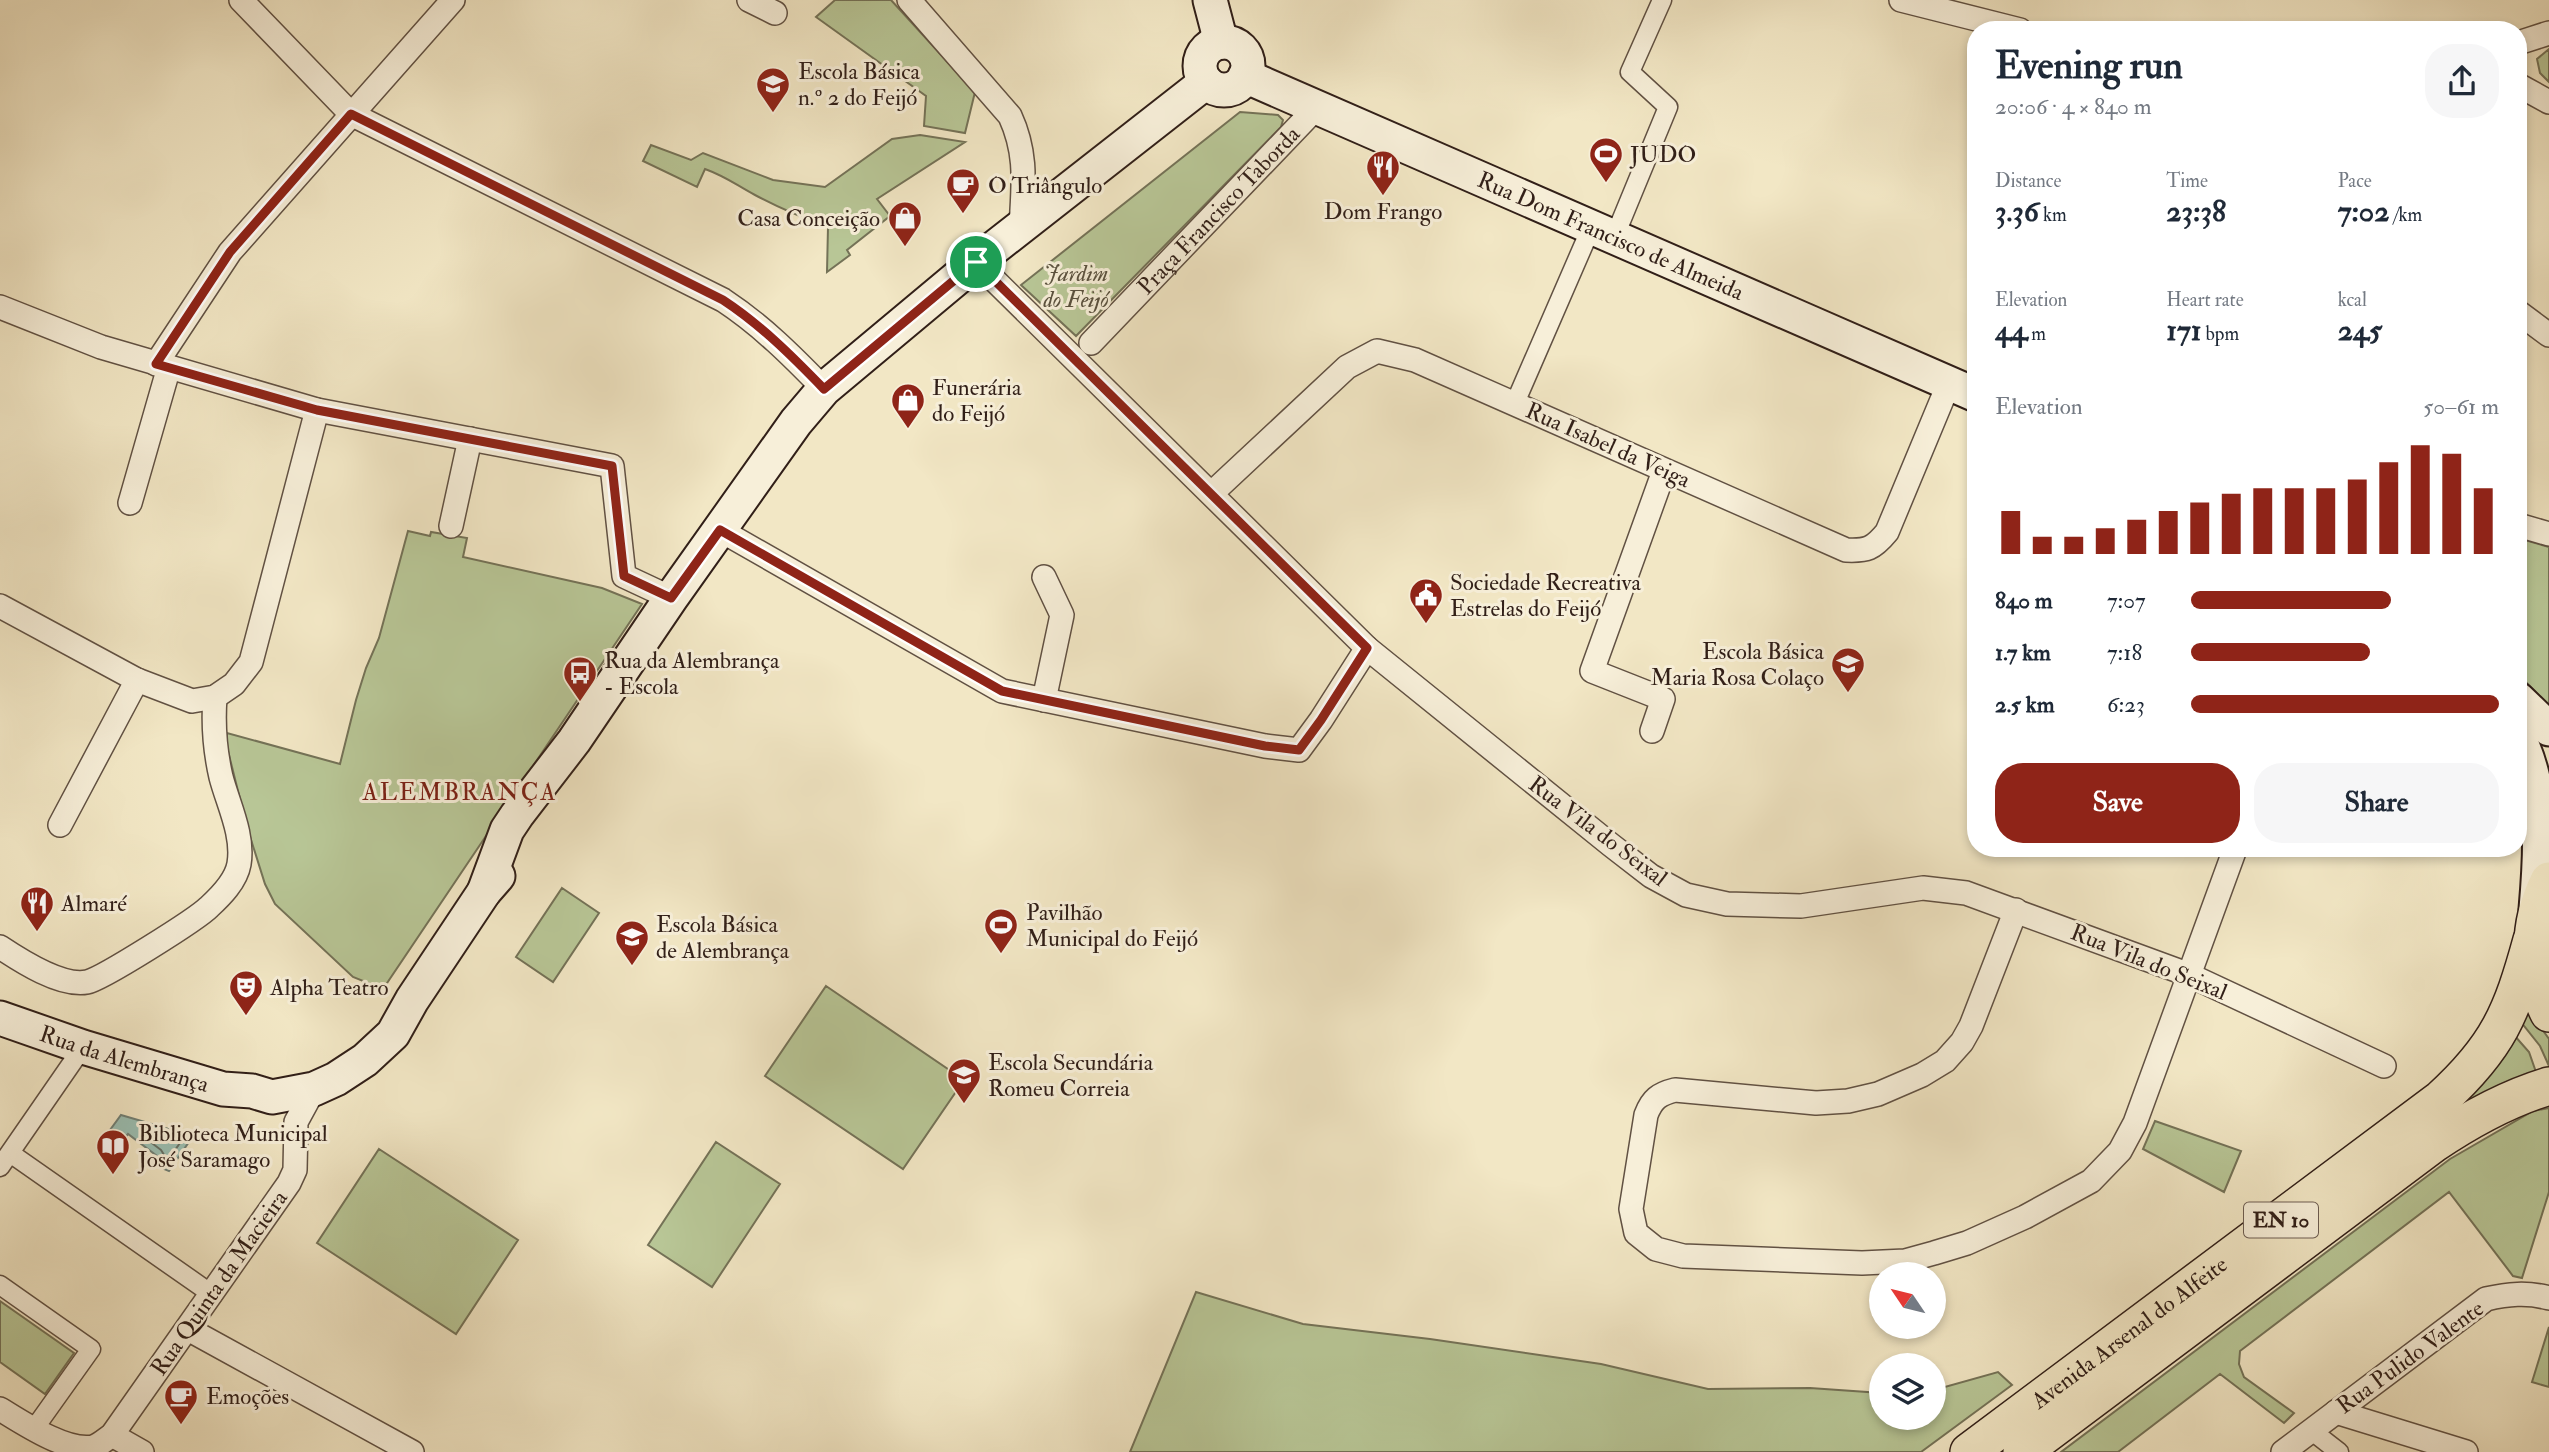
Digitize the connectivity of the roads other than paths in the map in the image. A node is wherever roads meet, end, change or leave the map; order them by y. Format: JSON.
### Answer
{"nodes":[{"id":1,"x":241,"y":0,"type":"edge"},
{"id":2,"x":453,"y":0,"type":"edge"},
{"id":3,"x":749,"y":0,"type":"edge"},
{"id":4,"x":909,"y":0,"type":"edge"},
{"id":5,"x":1210,"y":0,"type":"edge"},
{"id":6,"x":1662,"y":0,"type":"edge"},
{"id":7,"x":1901,"y":0,"type":"edge"},
{"id":8,"x":775,"y":13,"type":"dead end"},
{"id":9,"x":1984,"y":21,"type":"edge"},
{"id":10,"x":2549,"y":33,"type":"edge"},
{"id":11,"x":2527,"y":40,"type":"edge"},
{"id":12,"x":1221,"y":42,"type":"junction"},
{"id":13,"x":1245,"y":76,"type":"junction"},
{"id":14,"x":1206,"y":82,"type":"junction"},
{"id":15,"x":2527,"y":90,"type":"edge"},
{"id":16,"x":2549,"y":102,"type":"edge"},
{"id":17,"x":1317,"y":107,"type":"junction"},
{"id":18,"x":351,"y":114,"type":"junction"},
{"id":19,"x":1020,"y":228,"type":"junction"},
{"id":20,"x":1602,"y":233,"type":"junction"},
{"id":21,"x":976,"y":262,"type":"junction"},
{"id":22,"x":0,"y":307,"type":"edge"},
{"id":23,"x":2527,"y":319,"type":"edge"},
{"id":24,"x":2549,"y":335,"type":"edge"},
{"id":25,"x":1091,"y":343,"type":"dead end"},
{"id":26,"x":163,"y":366,"type":"junction"},
{"id":27,"x":824,"y":389,"type":"junction"},
{"id":28,"x":1962,"y":389,"type":"edge"},
{"id":29,"x":1515,"y":403,"type":"junction"},
{"id":30,"x":317,"y":410,"type":"junction"},
{"id":31,"x":470,"y":439,"type":"junction"},
{"id":32,"x":1664,"y":471,"type":"junction"},
{"id":33,"x":1212,"y":493,"type":"junction"},
{"id":34,"x":130,"y":503,"type":"dead end"},
{"id":35,"x":451,"y":526,"type":"dead end"},
{"id":36,"x":2527,"y":528,"type":"edge"},
{"id":37,"x":720,"y":530,"type":"junction"},
{"id":38,"x":2549,"y":534,"type":"edge"},
{"id":39,"x":1044,"y":577,"type":"dead end"},
{"id":40,"x":671,"y":598,"type":"junction"},
{"id":41,"x":0,"y":606,"type":"edge"},
{"id":42,"x":1367,"y":648,"type":"junction"},
{"id":43,"x":137,"y":680,"type":"junction"},
{"id":44,"x":215,"y":697,"type":"junction"},
{"id":45,"x":1044,"y":700,"type":"junction"},
{"id":46,"x":2527,"y":708,"type":"edge"},
{"id":47,"x":2549,"y":729,"type":"edge"},
{"id":48,"x":1652,"y":731,"type":"dead end"},
{"id":49,"x":2527,"y":764,"type":"edge"},
{"id":50,"x":60,"y":825,"type":"dead end"},
{"id":51,"x":2232,"y":857,"type":"edge"},
{"id":52,"x":2549,"y":881,"type":"edge"},
{"id":53,"x":2016,"y":910,"type":"junction"},
{"id":54,"x":2534,"y":928,"type":"junction"},
{"id":55,"x":0,"y":947,"type":"edge"},
{"id":56,"x":2188,"y":974,"type":"junction"},
{"id":57,"x":412,"y":1000,"type":"junction"},
{"id":58,"x":2549,"y":1013,"type":"edge"},
{"id":59,"x":0,"y":1018,"type":"edge"},
{"id":60,"x":83,"y":1047,"type":"junction"},
{"id":61,"x":2384,"y":1066,"type":"dead end"},
{"id":62,"x":2549,"y":1086,"type":"edge"},
{"id":63,"x":314,"y":1090,"type":"junction"},
{"id":64,"x":262,"y":1094,"type":"junction"},
{"id":65,"x":296,"y":1122,"type":"junction"},
{"id":66,"x":5,"y":1160,"type":"edge"},
{"id":67,"x":0,"y":1285,"type":"edge"},
{"id":68,"x":213,"y":1295,"type":"junction"},
{"id":69,"x":2549,"y":1298,"type":"edge"},
{"id":70,"x":188,"y":1329,"type":"junction"},
{"id":71,"x":0,"y":1409,"type":"edge"},
{"id":72,"x":2336,"y":1412,"type":"junction"},
{"id":73,"x":34,"y":1429,"type":"junction"},
{"id":74,"x":2312,"y":1430,"type":"junction"},
{"id":75,"x":112,"y":1435,"type":"junction"},
{"id":76,"x":142,"y":1452,"type":"edge"},
{"id":77,"x":412,"y":1452,"type":"edge"},
{"id":78,"x":1969,"y":1452,"type":"edge"},
{"id":79,"x":2022,"y":1452,"type":"edge"},
{"id":80,"x":2283,"y":1452,"type":"edge"},
{"id":81,"x":2339,"y":1452,"type":"edge"},
{"id":82,"x":2466,"y":1452,"type":"edge"}],
"edges":[{"from":1,"to":18,"type":"street"},
{"from":2,"to":18,"type":"street"},
{"from":3,"to":8,"type":"street"},
{"from":4,"to":19,"type":"street"},
{"from":5,"to":12,"type":"main road"},
{"from":6,"to":20,"type":"street"},
{"from":7,"to":9,"type":"street"},
{"from":10,"to":11,"type":"street"},
{"from":12,"to":13,"type":"main road"},
{"from":12,"to":14,"type":"main road"},
{"from":13,"to":14,"type":"main road"},
{"from":13,"to":17,"type":"main road","name":"Rua Dom Francisco de Almeida"},
{"from":14,"to":19,"type":"main road"},
{"from":15,"to":16,"type":"street"},
{"from":17,"to":20,"type":"main road","name":"Rua Dom Francisco de Almeida"},
{"from":17,"to":25,"type":"street","name":"Praça Francisco Taborda"},
{"from":18,"to":26,"type":"street"},
{"from":18,"to":27,"type":"street"},
{"from":19,"to":21,"type":"main road"},
{"from":20,"to":28,"type":"main road","name":"Rua Dom Francisco de Almeida"},
{"from":20,"to":29,"type":"street"},
{"from":21,"to":27,"type":"main road","name":"Rua da Alembrança"},
{"from":21,"to":33,"type":"street","name":"Rua Vila do Seixal"},
{"from":22,"to":26,"type":"street"},
{"from":23,"to":24,"type":"street"},
{"from":26,"to":30,"type":"street"},
{"from":26,"to":34,"type":"street"},
{"from":27,"to":37,"type":"main road","name":"Rua da Alembrança"},
{"from":28,"to":32,"type":"street","name":"Rua Isabel da Veiga"},
{"from":29,"to":32,"type":"street","name":"Rua Isabel da Veiga"},
{"from":29,"to":33,"type":"street","name":"Rua Isabel da Veiga"},
{"from":30,"to":31,"type":"street"},
{"from":30,"to":44,"type":"street"},
{"from":31,"to":35,"type":"street"},
{"from":31,"to":40,"type":"street"},
{"from":32,"to":48,"type":"street"},
{"from":33,"to":42,"type":"street","name":"Rua Vila do Seixal"},
{"from":36,"to":38,"type":"street"},
{"from":37,"to":40,"type":"main road","name":"Rua da Alembrança"},
{"from":37,"to":45,"type":"street"},
{"from":39,"to":45,"type":"street"},
{"from":40,"to":57,"type":"main road","name":"Rua da Alembrança"},
{"from":41,"to":43,"type":"street"},
{"from":42,"to":45,"type":"street"},
{"from":42,"to":53,"type":"street","name":"Rua Vila do Seixal"},
{"from":43,"to":44,"type":"street"},
{"from":43,"to":50,"type":"street"},
{"from":44,"to":55,"type":"street"},
{"from":46,"to":47,"type":"main road"},
{"from":49,"to":54,"type":"main road"},
{"from":51,"to":56,"type":"street"},
{"from":52,"to":54,"type":"main road","name":"Avenida Arsenal do Alfeite"},
{"from":53,"to":56,"type":"street","name":"Rua Vila do Seixal"},
{"from":53,"to":56,"type":"street"},
{"from":54,"to":58,"type":"main road"},
{"from":54,"to":78,"type":"main road","name":"Avenida Arsenal do Alfeite","number":"EN 10"},
{"from":56,"to":61,"type":"street","name":"Rua Vila do Seixal"},
{"from":57,"to":63,"type":"main road","name":"Rua da Alembrança"},
{"from":57,"to":64,"type":"main road","name":"Rua da Alembrança"},
{"from":59,"to":60,"type":"main road","name":"Rua da Alembrança"},
{"from":60,"to":64,"type":"main road","name":"Rua da Alembrança"},
{"from":60,"to":66,"type":"street"},
{"from":62,"to":79,"type":"main road","name":"Avenida Arsenal do Alfeite","number":"EN 10"},
{"from":63,"to":64,"type":"main road","name":"Rua da Alembrança"},
{"from":63,"to":65,"type":"street","name":"Rua Quinta da Macieira"},
{"from":64,"to":65,"type":"street"},
{"from":65,"to":68,"type":"street","name":"Rua Quinta da Macieira"},
{"from":66,"to":68,"type":"street"},
{"from":67,"to":73,"type":"street"},
{"from":68,"to":70,"type":"street","name":"Rua Quinta da Macieira"},
{"from":69,"to":72,"type":"street","name":"Rua Pulido Valente"},
{"from":70,"to":75,"type":"street","name":"Rua Quinta da Macieira"},
{"from":70,"to":77,"type":"street"},
{"from":71,"to":73,"type":"street"},
{"from":72,"to":74,"type":"street","name":"Rua Pulido Valente"},
{"from":72,"to":82,"type":"street"},
{"from":73,"to":75,"type":"street"},
{"from":74,"to":80,"type":"street","name":"Rua Pulido Valente"},
{"from":74,"to":81,"type":"street"},
{"from":75,"to":76,"type":"street"}]}
